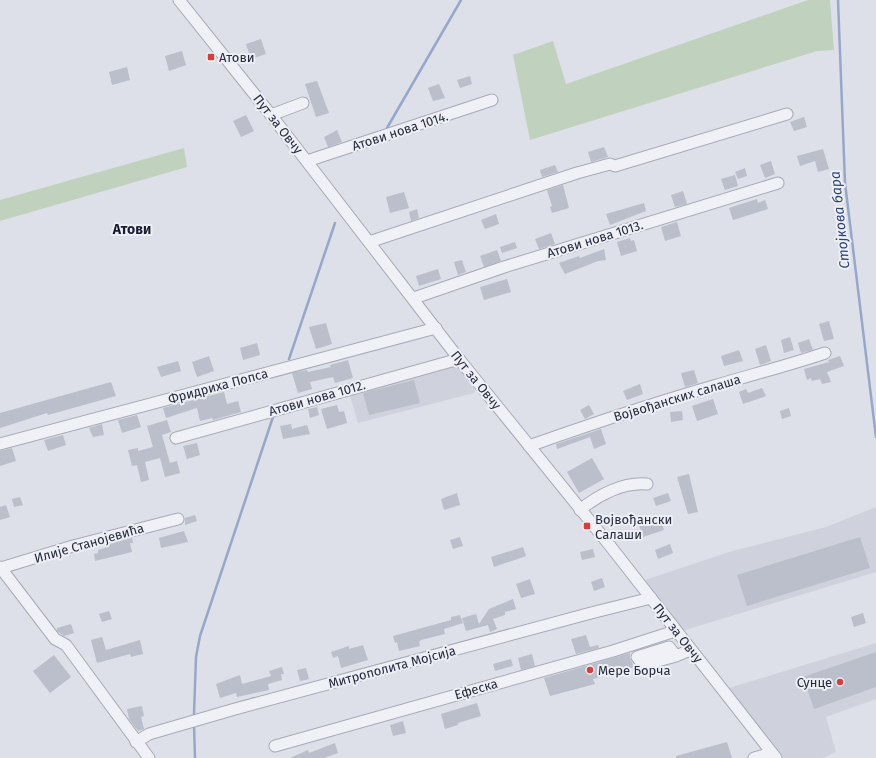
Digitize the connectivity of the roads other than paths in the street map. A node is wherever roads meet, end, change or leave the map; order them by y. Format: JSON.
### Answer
{"nodes":[{"id":1,"x":179,"y":0,"type":"edge"},
{"id":2,"x":492,"y":100,"type":"dead end"},
{"id":3,"x":303,"y":103,"type":"dead end"},
{"id":4,"x":787,"y":114,"type":"dead end"},
{"id":5,"x":271,"y":115,"type":"junction"},
{"id":6,"x":307,"y":161,"type":"junction"},
{"id":7,"x":778,"y":182,"type":"dead end"},
{"id":8,"x":369,"y":242,"type":"junction"},
{"id":9,"x":414,"y":298,"type":"junction"},
{"id":10,"x":436,"y":328,"type":"junction"},
{"id":11,"x":825,"y":352,"type":"dead end"},
{"id":12,"x":459,"y":359,"type":"junction"},
{"id":13,"x":176,"y":438,"type":"dead end"},
{"id":14,"x":0,"y":444,"type":"edge"},
{"id":15,"x":529,"y":446,"type":"junction"},
{"id":16,"x":647,"y":484,"type":"dead end"},
{"id":17,"x":580,"y":510,"type":"junction"},
{"id":18,"x":178,"y":519,"type":"dead end"},
{"id":19,"x":0,"y":568,"type":"edge"},
{"id":20,"x":651,"y":598,"type":"junction"},
{"id":21,"x":675,"y":631,"type":"junction"},
{"id":22,"x":690,"y":650,"type":"junction"},
{"id":23,"x":676,"y":656,"type":"dead end"},
{"id":24,"x":136,"y":742,"type":"junction"},
{"id":25,"x":275,"y":746,"type":"dead end"},
{"id":26,"x":774,"y":756,"type":"edge"},
{"id":27,"x":149,"y":758,"type":"edge"},
{"id":28,"x":754,"y":758,"type":"edge"}],
"edges":[{"from":1,"to":5,"type":"street","name":"Пут за Овчу"},
{"from":2,"to":6,"type":"street","name":"Атови нова 1014."},
{"from":3,"to":5,"type":"street"},
{"from":4,"to":8,"type":"street"},
{"from":5,"to":6,"type":"street","name":"Пут за Овчу"},
{"from":6,"to":8,"type":"street","name":"Пут за Овчу"},
{"from":7,"to":9,"type":"street","name":"Атови нова 1013."},
{"from":8,"to":9,"type":"street","name":"Пут за Овчу"},
{"from":9,"to":10,"type":"street","name":"Пут за Овчу"},
{"from":10,"to":12,"type":"street","name":"Пут за Овчу"},
{"from":10,"to":14,"type":"street","name":"Фридриха Попса"},
{"from":11,"to":15,"type":"street","name":"Војвођанских салаша"},
{"from":12,"to":13,"type":"street","name":"Атови нова 1012."},
{"from":12,"to":15,"type":"street","name":"Пут за Овчу"},
{"from":15,"to":17,"type":"street","name":"Пут за Овчу"},
{"from":16,"to":17,"type":"street"},
{"from":17,"to":20,"type":"street","name":"Пут за Овчу"},
{"from":18,"to":19,"type":"street","name":"Илије Станојевића"},
{"from":19,"to":24,"type":"street"},
{"from":20,"to":21,"type":"street","name":"Пут за Овчу"},
{"from":20,"to":24,"type":"street","name":"Митрополита Мојсија"},
{"from":21,"to":22,"type":"street","name":"Пут за Овчу"},
{"from":21,"to":25,"type":"street","name":"Ефеска"},
{"from":22,"to":23,"type":"street"},
{"from":22,"to":26,"type":"street","name":"Пут за Овчу"},
{"from":24,"to":27,"type":"street"},
{"from":26,"to":28,"type":"street"}]}
